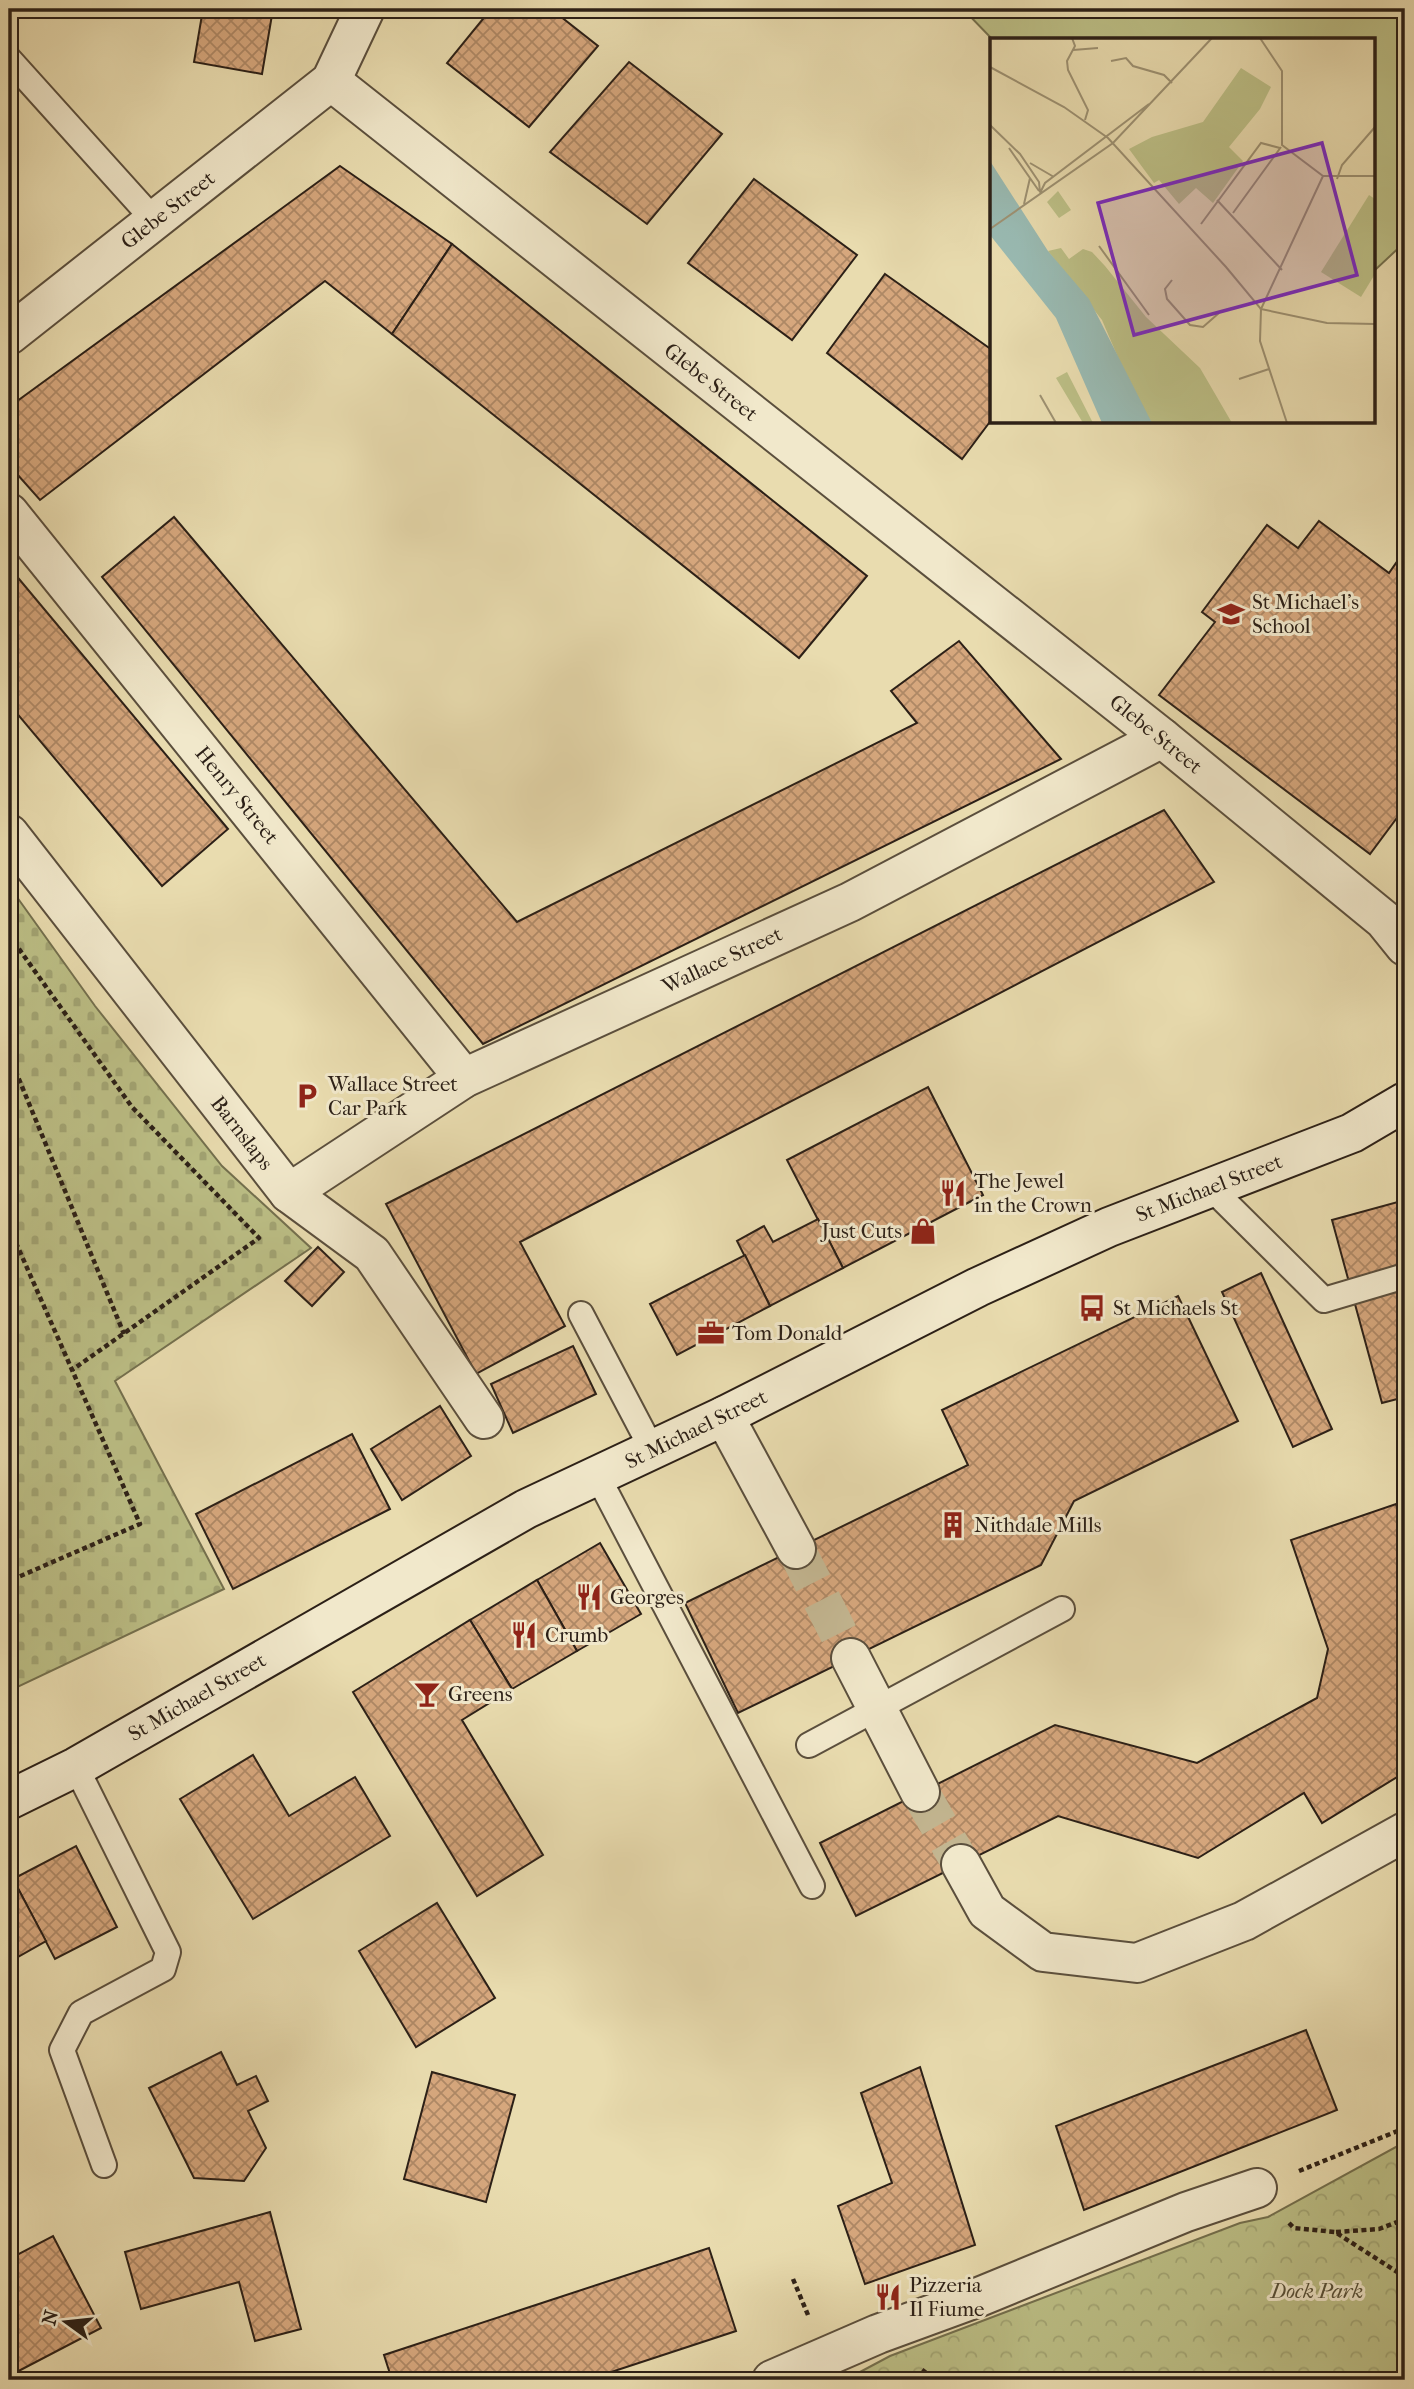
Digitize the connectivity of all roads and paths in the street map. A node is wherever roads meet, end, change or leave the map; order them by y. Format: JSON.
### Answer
{"nodes":[{"id":1,"x":365,"y":9,"type":"edge"},
{"id":2,"x":9,"y":59,"type":"edge"},
{"id":3,"x":331,"y":81,"type":"junction"},
{"id":4,"x":154,"y":220,"type":"junction"},
{"id":5,"x":9,"y":335,"type":"edge"},
{"id":6,"x":9,"y":513,"type":"edge"},
{"id":7,"x":1162,"y":738,"type":"junction"},
{"id":8,"x":9,"y":834,"type":"edge"},
{"id":9,"x":9,"y":935,"type":"edge"},
{"id":10,"x":1405,"y":946,"type":"edge"},
{"id":11,"x":9,"y":1055,"type":"edge"},
{"id":12,"x":464,"y":1078,"type":"junction"},
{"id":13,"x":1405,"y":1102,"type":"edge"},
{"id":14,"x":1210,"y":1186,"type":"junction"},
{"id":15,"x":289,"y":1193,"type":"junction"},
{"id":16,"x":9,"y":1227,"type":"edge"},
{"id":17,"x":1405,"y":1276,"type":"edge"},
{"id":18,"x":582,"y":1314,"type":"dead end"},
{"id":19,"x":124,"y":1334,"type":"junction"},
{"id":20,"x":72,"y":1370,"type":"junction"},
{"id":21,"x":724,"y":1416,"type":"junction"},
{"id":22,"x":484,"y":1419,"type":"dead end"},
{"id":23,"x":653,"y":1451,"type":"junction"},
{"id":24,"x":598,"y":1477,"type":"junction"},
{"id":25,"x":796,"y":1549,"type":"tunnel mouth"},
{"id":26,"x":9,"y":1581,"type":"edge"},
{"id":27,"x":1062,"y":1609,"type":"dead end"},
{"id":28,"x":851,"y":1658,"type":"tunnel mouth"},
{"id":29,"x":877,"y":1709,"type":"junction"},
{"id":30,"x":809,"y":1745,"type":"dead end"},
{"id":31,"x":76,"y":1767,"type":"junction"},
{"id":32,"x":920,"y":1792,"type":"tunnel mouth"},
{"id":33,"x":9,"y":1800,"type":"edge"},
{"id":34,"x":1405,"y":1832,"type":"edge"},
{"id":35,"x":961,"y":1864,"type":"tunnel mouth"},
{"id":36,"x":813,"y":1886,"type":"dead end"},
{"id":37,"x":1405,"y":2127,"type":"edge"},
{"id":38,"x":104,"y":2165,"type":"dead end"},
{"id":39,"x":1257,"y":2188,"type":"junction"},
{"id":40,"x":1405,"y":2220,"type":"edge"},
{"id":41,"x":1335,"y":2232,"type":"junction"},
{"id":42,"x":1405,"y":2277,"type":"edge"},
{"id":43,"x":793,"y":2279,"type":"dead end"},
{"id":44,"x":811,"y":2325,"type":"dead end"},
{"id":45,"x":772,"y":2380,"type":"edge"}],
"edges":[{"from":1,"to":3,"type":"street"},
{"from":2,"to":4,"type":"lane"},
{"from":3,"to":4,"type":"street","name":"Glebe Street"},
{"from":3,"to":7,"type":"street","name":"Glebe Street"},
{"from":4,"to":5,"type":"street","name":"Glebe Street"},
{"from":6,"to":12,"type":"street","name":"Henry Street"},
{"from":7,"to":10,"type":"street","name":"Glebe Street"},
{"from":7,"to":12,"type":"street","name":"Wallace Street"},
{"from":8,"to":15,"type":"street","name":"Barnslaps"},
{"from":9,"to":19,"type":"path"},
{"from":11,"to":19,"type":"path"},
{"from":12,"to":15,"type":"street","name":"Wallace Street"},
{"from":13,"to":14,"type":"street","name":"St Michael Street"},
{"from":14,"to":17,"type":"lane"},
{"from":14,"to":21,"type":"street","name":"St Michael Street"},
{"from":15,"to":22,"type":"street","name":"Barnslaps"},
{"from":16,"to":20,"type":"path"},
{"from":18,"to":23,"type":"lane"},
{"from":19,"to":20,"type":"path"},
{"from":20,"to":26,"type":"path"},
{"from":21,"to":23,"type":"street","name":"St Michael Street"},
{"from":21,"to":25,"type":"street"},
{"from":23,"to":24,"type":"street","name":"St Michael Street"},
{"from":24,"to":31,"type":"street","name":"St Michael Street"},
{"from":24,"to":36,"type":"lane"},
{"from":27,"to":29,"type":"lane"},
{"from":28,"to":29,"type":"street"},
{"from":29,"to":30,"type":"lane"},
{"from":29,"to":32,"type":"street"},
{"from":31,"to":33,"type":"street","name":"St Michael Street"},
{"from":31,"to":38,"type":"lane"},
{"from":34,"to":35,"type":"street"},
{"from":37,"to":39,"type":"path"},
{"from":39,"to":41,"type":"path"},
{"from":39,"to":45,"type":"street"},
{"from":40,"to":41,"type":"path"},
{"from":41,"to":42,"type":"path"},
{"from":43,"to":44,"type":"path"}]}
